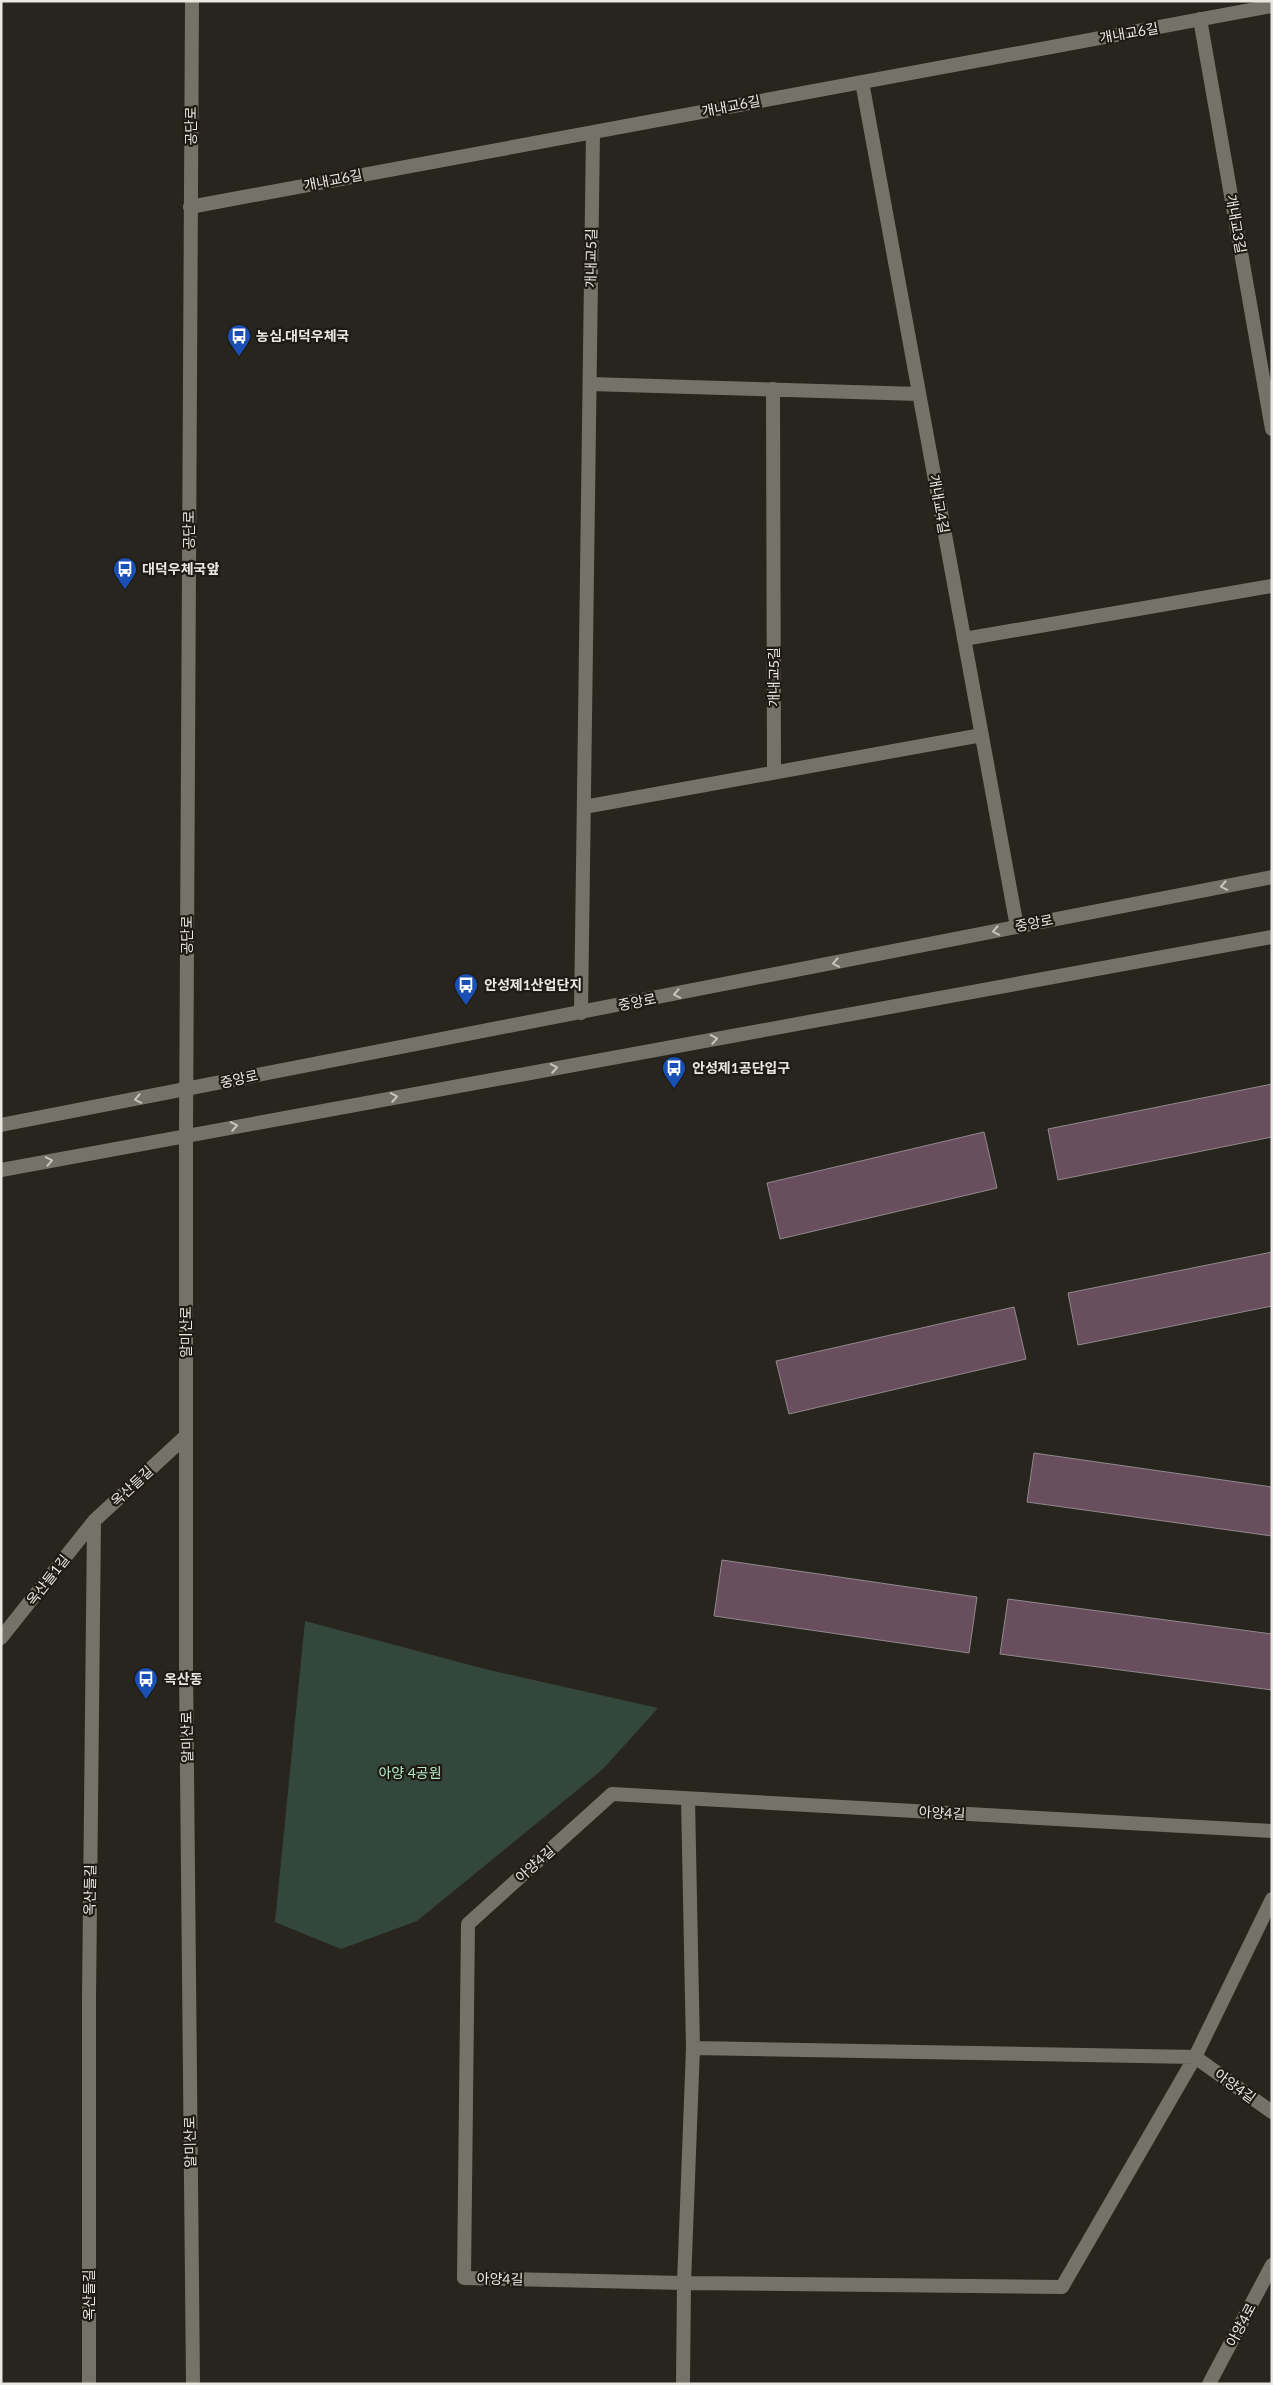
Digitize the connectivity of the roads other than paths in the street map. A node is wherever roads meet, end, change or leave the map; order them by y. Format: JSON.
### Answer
{"nodes":[{"id":1,"x":192,"y":1,"type":"edge"},
{"id":2,"x":1272,"y":6,"type":"edge"},
{"id":3,"x":1200,"y":20,"type":"junction"},
{"id":4,"x":862,"y":82,"type":"junction"},
{"id":5,"x":593,"y":132,"type":"junction"},
{"id":6,"x":190,"y":207,"type":"junction"},
{"id":7,"x":590,"y":384,"type":"junction"},
{"id":8,"x":773,"y":389,"type":"junction"},
{"id":9,"x":919,"y":394,"type":"junction"},
{"id":10,"x":1272,"y":429,"type":"edge"},
{"id":11,"x":1272,"y":586,"type":"edge"},
{"id":12,"x":964,"y":639,"type":"junction"},
{"id":13,"x":982,"y":735,"type":"junction"},
{"id":14,"x":774,"y":771,"type":"junction"},
{"id":15,"x":584,"y":808,"type":"junction"},
{"id":16,"x":1272,"y":877,"type":"edge"},
{"id":17,"x":1017,"y":927,"type":"junction"},
{"id":18,"x":1272,"y":936,"type":"edge"},
{"id":19,"x":581,"y":1013,"type":"junction"},
{"id":20,"x":186,"y":1090,"type":"junction"},
{"id":21,"x":1,"y":1125,"type":"edge"},
{"id":22,"x":186,"y":1135,"type":"junction"},
{"id":23,"x":1,"y":1170,"type":"edge"},
{"id":24,"x":186,"y":1436,"type":"junction"},
{"id":25,"x":94,"y":1521,"type":"junction"},
{"id":26,"x":1,"y":1638,"type":"edge"},
{"id":27,"x":688,"y":1799,"type":"junction"},
{"id":28,"x":1272,"y":1831,"type":"edge"},
{"id":29,"x":1272,"y":1899,"type":"edge"},
{"id":30,"x":692,"y":2048,"type":"junction"},
{"id":31,"x":1195,"y":2057,"type":"junction"},
{"id":32,"x":1272,"y":2112,"type":"edge"},
{"id":33,"x":1272,"y":2266,"type":"edge"},
{"id":34,"x":684,"y":2282,"type":"junction"},
{"id":35,"x":90,"y":2384,"type":"edge"},
{"id":36,"x":193,"y":2384,"type":"edge"},
{"id":37,"x":683,"y":2384,"type":"edge"},
{"id":38,"x":1209,"y":2384,"type":"edge"}],
"edges":[{"from":1,"to":6,"type":"street","name":"공단로"},
{"from":2,"to":3,"type":"street","name":"개내교6길"},
{"from":3,"to":4,"type":"street","name":"개내교6길"},
{"from":3,"to":10,"type":"street","name":"개내교3길"},
{"from":4,"to":5,"type":"street","name":"개내교6길"},
{"from":4,"to":9,"type":"street","name":"개내교4길"},
{"from":5,"to":6,"type":"street","name":"개내교6길"},
{"from":5,"to":7,"type":"street","name":"개내교5길"},
{"from":6,"to":20,"type":"street","name":"공단로"},
{"from":7,"to":8,"type":"street"},
{"from":7,"to":15,"type":"street","name":"개내교5길"},
{"from":8,"to":9,"type":"street"},
{"from":8,"to":14,"type":"street","name":"개내교5길"},
{"from":9,"to":12,"type":"street","name":"개내교4길"},
{"from":11,"to":12,"type":"street"},
{"from":12,"to":13,"type":"street","name":"개내교4길"},
{"from":13,"to":14,"type":"street"},
{"from":13,"to":17,"type":"street","name":"개내교4길"},
{"from":14,"to":15,"type":"street"},
{"from":15,"to":19,"type":"street","name":"개내교5길"},
{"from":16,"to":17,"type":"street","name":"중앙로","one_way":true},
{"from":17,"to":19,"type":"street","name":"중앙로","one_way":true},
{"from":22,"to":18,"type":"street","one_way":true},
{"from":19,"to":20,"type":"street","name":"중앙로"},
{"from":20,"to":21,"type":"street","name":"중앙로","one_way":true},
{"from":20,"to":22,"type":"street","name":"알미산로"},
{"from":23,"to":22,"type":"street","one_way":true},
{"from":22,"to":24,"type":"street","name":"알미산로"},
{"from":24,"to":25,"type":"street","name":"옥산들길"},
{"from":24,"to":36,"type":"street","name":"알미산로"},
{"from":25,"to":26,"type":"street","name":"옥산들1길"},
{"from":25,"to":35,"type":"street","name":"옥산들길"},
{"from":27,"to":28,"type":"street","name":"아양4길"},
{"from":27,"to":30,"type":"street"},
{"from":27,"to":34,"type":"street","name":"아양4길"},
{"from":29,"to":31,"type":"street"},
{"from":30,"to":31,"type":"street"},
{"from":30,"to":34,"type":"street"},
{"from":31,"to":32,"type":"street","name":"아양4길"},
{"from":31,"to":34,"type":"street"},
{"from":33,"to":38,"type":"street","name":"아양4로"},
{"from":34,"to":37,"type":"street"}]}
